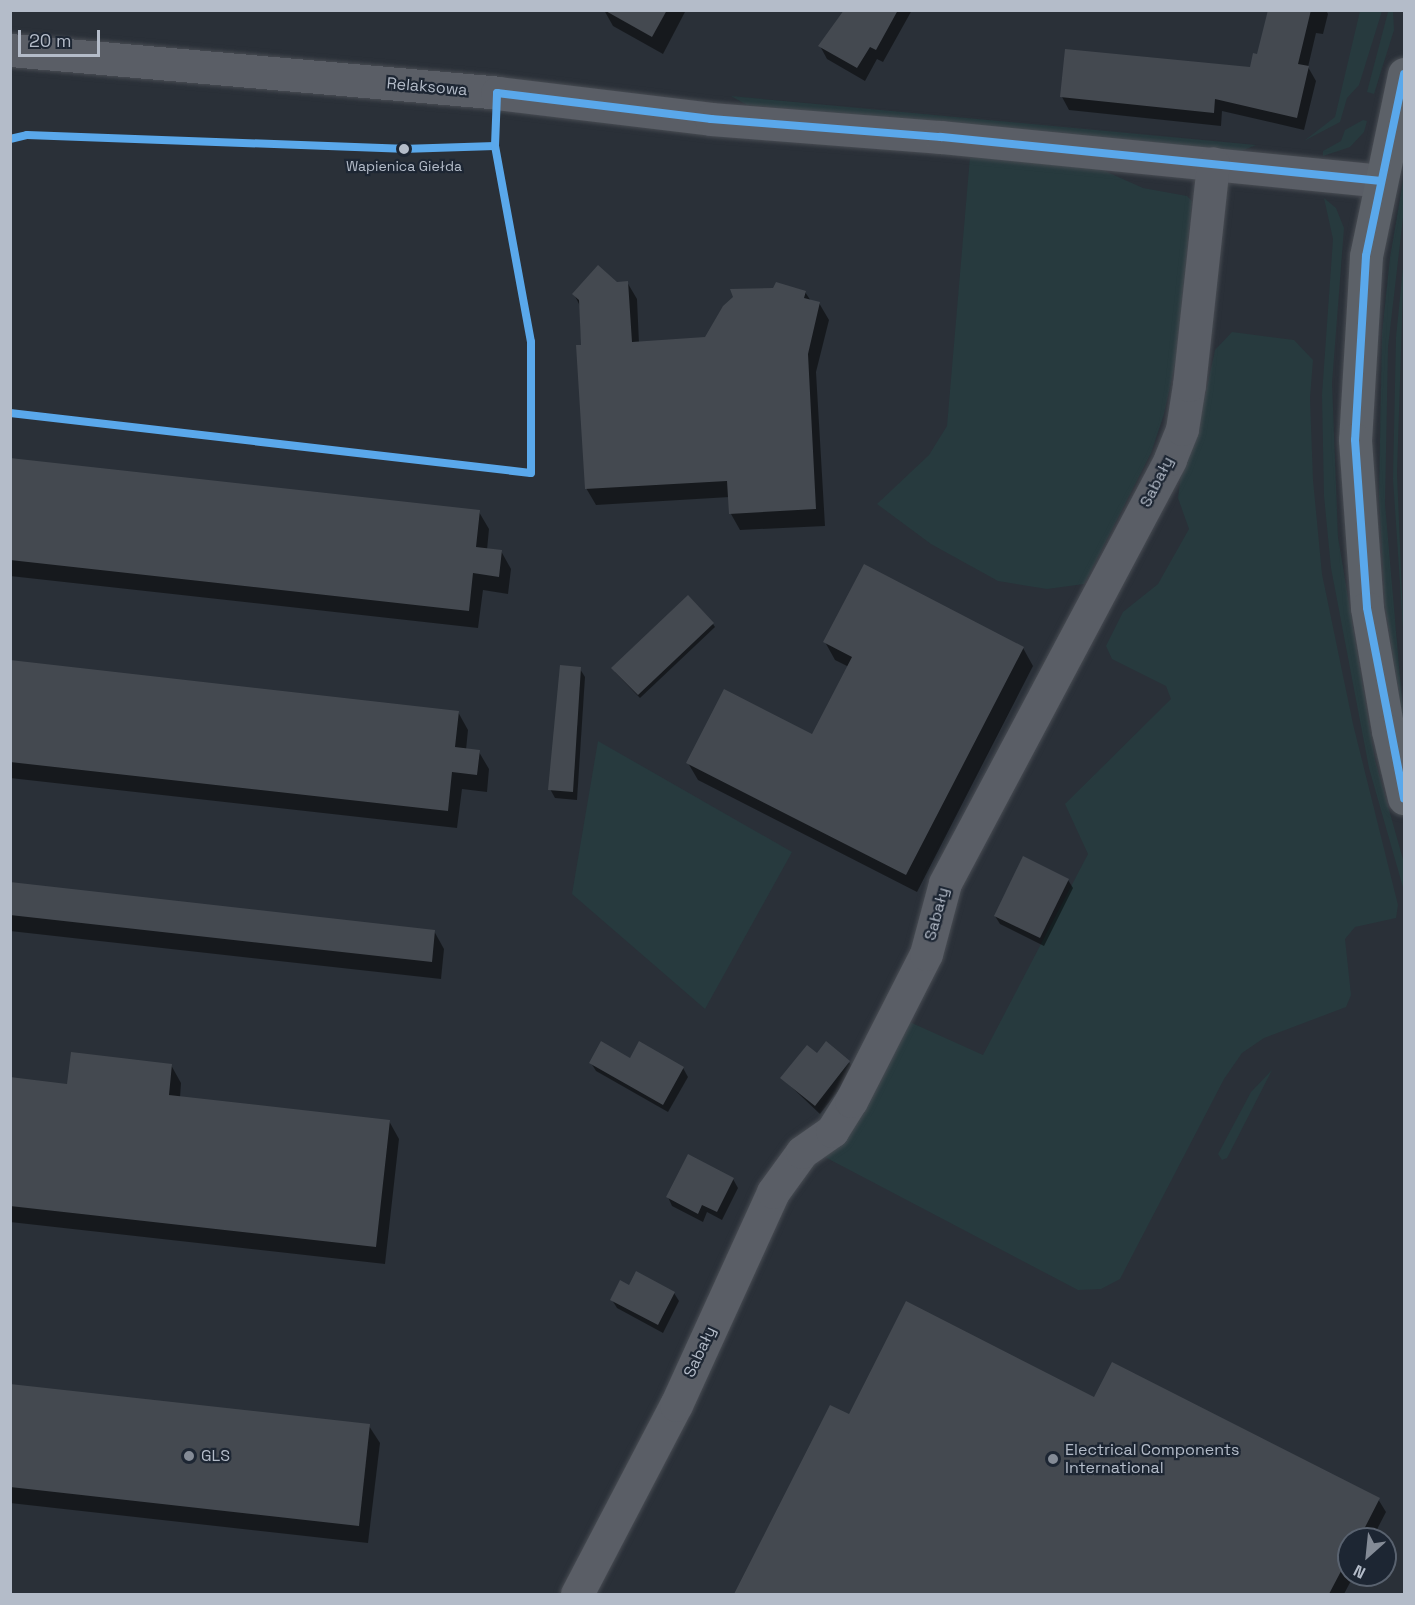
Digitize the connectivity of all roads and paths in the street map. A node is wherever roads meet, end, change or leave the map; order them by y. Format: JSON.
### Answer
{"nodes":[{"id":1,"x":10,"y":50,"type":"edge"},
{"id":2,"x":1404,"y":74,"type":"edge"},
{"id":3,"x":1213,"y":163,"type":"junction"},
{"id":4,"x":1380,"y":181,"type":"junction"},
{"id":5,"x":1404,"y":798,"type":"edge"},
{"id":6,"x":577,"y":1594,"type":"edge"}],
"edges":[{"from":1,"to":3,"type":"street","name":"Relaksowa"},
{"from":2,"to":4,"type":"main road"},
{"from":3,"to":4,"type":"street","name":"Relaksowa"},
{"from":3,"to":6,"type":"street","name":"Sabały"},
{"from":4,"to":5,"type":"main road"}]}
